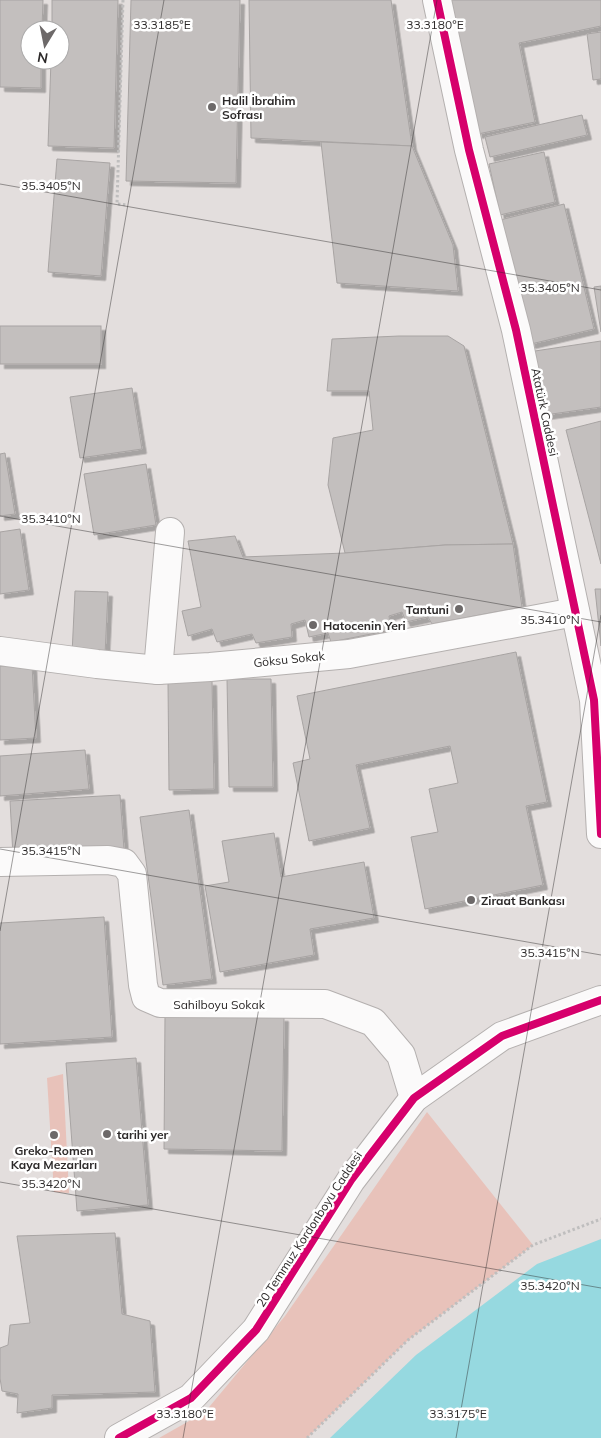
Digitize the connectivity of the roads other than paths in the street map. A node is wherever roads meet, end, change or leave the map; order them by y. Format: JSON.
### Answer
{"nodes":[{"id":1,"x":437,"y":0,"type":"edge"},
{"id":2,"x":170,"y":532,"type":"dead end"},
{"id":3,"x":575,"y":612,"type":"junction"},
{"id":4,"x":0,"y":651,"type":"edge"},
{"id":5,"x":158,"y":670,"type":"junction"},
{"id":6,"x":601,"y":834,"type":"edge"},
{"id":7,"x":0,"y":862,"type":"edge"},
{"id":8,"x":601,"y":1000,"type":"edge"},
{"id":9,"x":414,"y":1098,"type":"junction"},
{"id":10,"x":119,"y":1438,"type":"edge"}],
"edges":[{"from":1,"to":3,"type":"street","name":"Atatürk Caddesi"},
{"from":2,"to":5,"type":"street"},
{"from":3,"to":5,"type":"street","name":"Göksu Sokak"},
{"from":3,"to":6,"type":"street","name":"Atatürk Caddesi"},
{"from":4,"to":5,"type":"street","name":"Göksu Sokak"},
{"from":7,"to":9,"type":"street","name":"Sahilboyu Sokak"},
{"from":8,"to":9,"type":"street","name":"20 Temmuz Kordonboyu Caddesi"},
{"from":9,"to":10,"type":"street","name":"20 Temmuz Kordonboyu Caddesi"}]}
